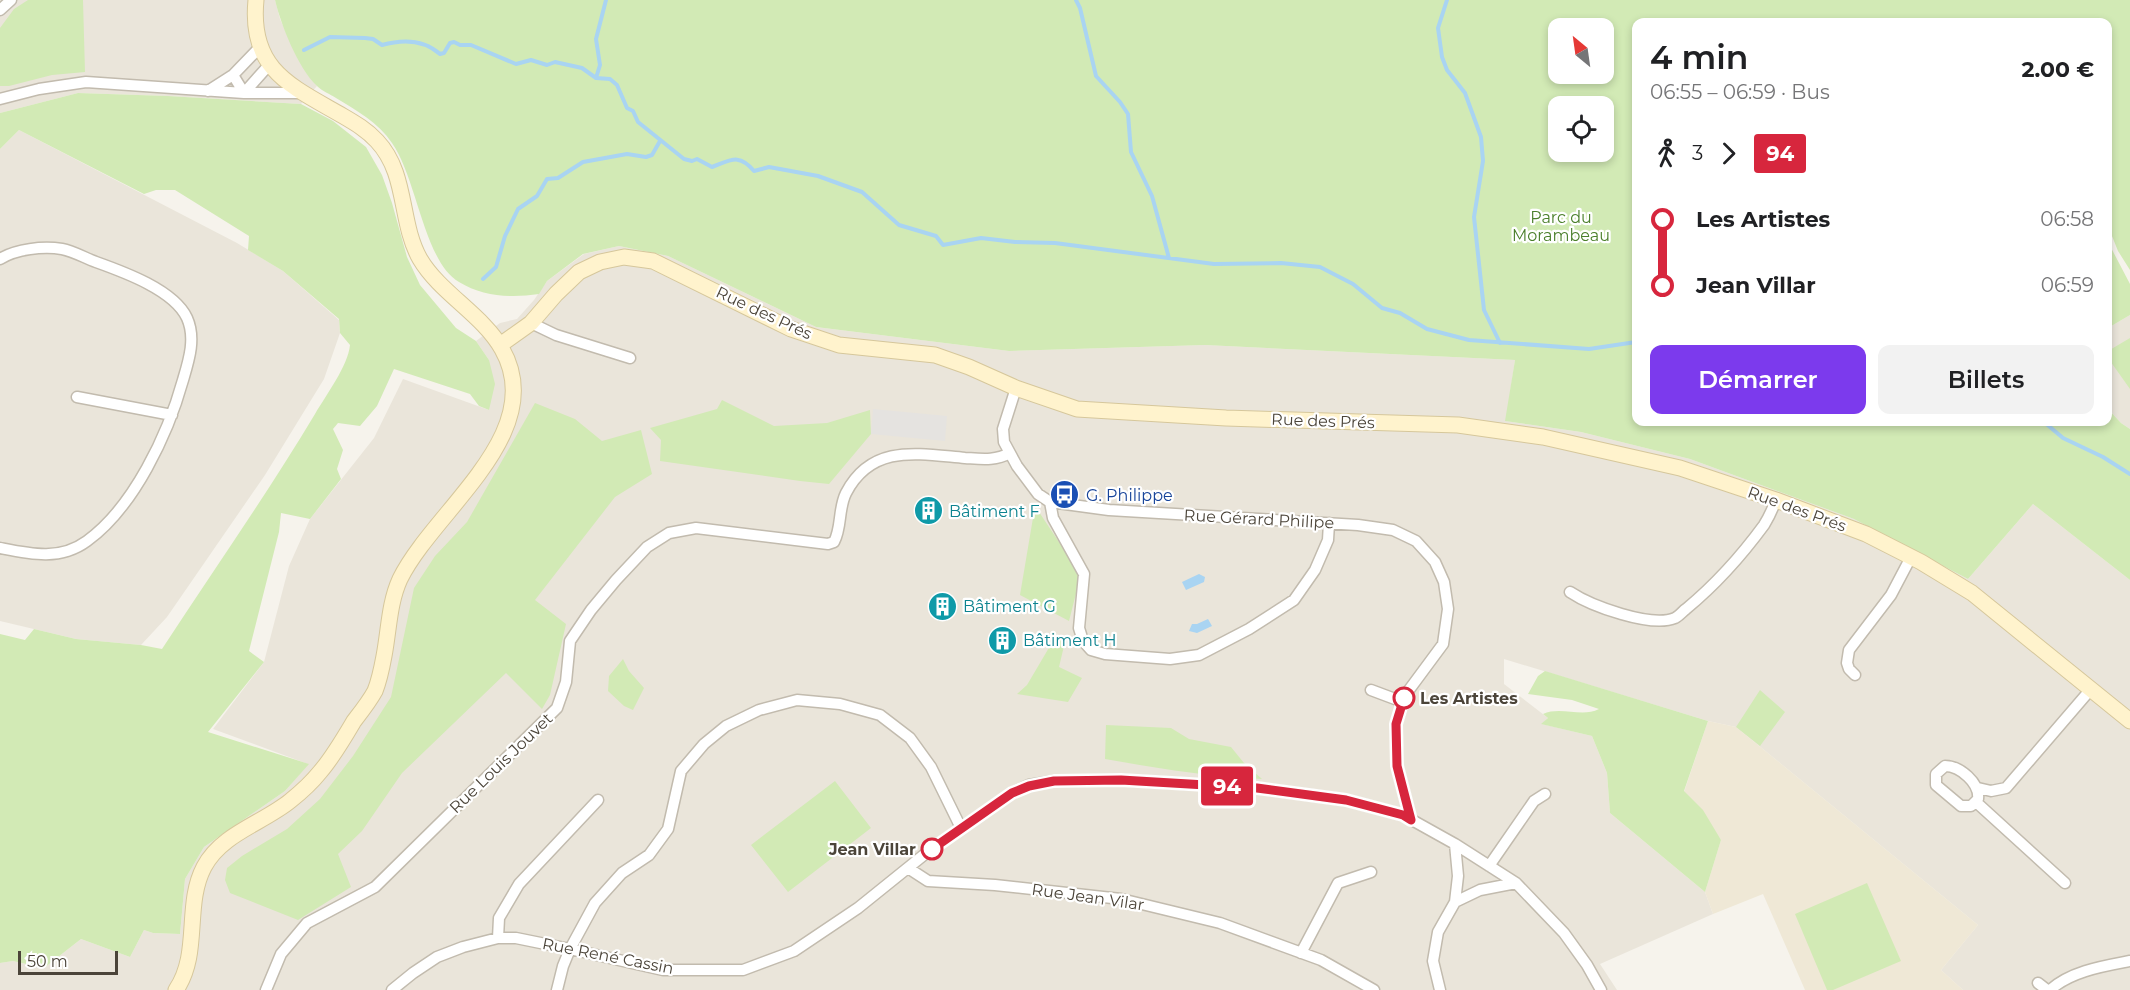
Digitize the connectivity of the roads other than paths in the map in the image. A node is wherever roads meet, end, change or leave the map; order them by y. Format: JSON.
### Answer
{"nodes":[{"id":1,"x":11,"y":0,"type":"edge"},
{"id":2,"x":256,"y":0,"type":"edge"},
{"id":3,"x":0,"y":10,"type":"edge"},
{"id":4,"x":260,"y":47,"type":"junction"},
{"id":5,"x":269,"y":65,"type":"junction"},
{"id":6,"x":233,"y":75,"type":"junction"},
{"id":7,"x":208,"y":91,"type":"junction"},
{"id":8,"x":244,"y":93,"type":"junction"},
{"id":9,"x":302,"y":93,"type":"junction"},
{"id":10,"x":0,"y":99,"type":"edge"},
{"id":11,"x":0,"y":259,"type":"edge"},
{"id":12,"x":531,"y":323,"type":"junction"},
{"id":13,"x":500,"y":345,"type":"junction"},
{"id":14,"x":630,"y":358,"type":"dead end"},
{"id":15,"x":1016,"y":388,"type":"junction"},
{"id":16,"x":77,"y":397,"type":"dead end"},
{"id":17,"x":172,"y":415,"type":"junction"},
{"id":18,"x":1010,"y":453,"type":"junction"},
{"id":19,"x":1776,"y":500,"type":"junction"},
{"id":20,"x":1050,"y":502,"type":"junction"},
{"id":21,"x":1329,"y":523,"type":"junction"},
{"id":22,"x":0,"y":548,"type":"edge"},
{"id":23,"x":1911,"y":557,"type":"junction"},
{"id":24,"x":1570,"y":592,"type":"dead end"},
{"id":25,"x":1855,"y":675,"type":"dead end"},
{"id":26,"x":2091,"y":689,"type":"junction"},
{"id":27,"x":1371,"y":690,"type":"dead end"},
{"id":28,"x":1403,"y":702,"type":"junction"},
{"id":29,"x":2130,"y":721,"type":"edge"},
{"id":30,"x":1978,"y":788,"type":"junction"},
{"id":31,"x":1545,"y":794,"type":"dead end"},
{"id":32,"x":598,"y":800,"type":"dead end"},
{"id":33,"x":1976,"y":802,"type":"junction"},
{"id":34,"x":1411,"y":820,"type":"junction"},
{"id":35,"x":961,"y":828,"type":"junction"},
{"id":36,"x":1455,"y":844,"type":"junction"},
{"id":37,"x":1489,"y":866,"type":"junction"},
{"id":38,"x":908,"y":868,"type":"junction"},
{"id":39,"x":1371,"y":872,"type":"dead end"},
{"id":40,"x":1516,"y":883,"type":"junction"},
{"id":41,"x":2065,"y":883,"type":"dead end"},
{"id":42,"x":1455,"y":902,"type":"junction"},
{"id":43,"x":498,"y":938,"type":"junction"},
{"id":44,"x":570,"y":949,"type":"junction"},
{"id":45,"x":1301,"y":953,"type":"junction"},
{"id":46,"x":2130,"y":961,"type":"edge"},
{"id":47,"x":2045,"y":988,"type":"edge"},
{"id":48,"x":176,"y":990,"type":"edge"},
{"id":49,"x":266,"y":990,"type":"edge"},
{"id":50,"x":392,"y":990,"type":"edge"},
{"id":51,"x":557,"y":990,"type":"edge"},
{"id":52,"x":1374,"y":990,"type":"edge"},
{"id":53,"x":1440,"y":990,"type":"edge"},
{"id":54,"x":1601,"y":990,"type":"edge"}],
"edges":[{"from":1,"to":3,"type":"street"},
{"from":2,"to":4,"type":"street"},
{"from":4,"to":5,"type":"street"},
{"from":4,"to":6,"type":"street"},
{"from":5,"to":8,"type":"street"},
{"from":5,"to":9,"type":"street"},
{"from":6,"to":7,"type":"street"},
{"from":6,"to":8,"type":"street"},
{"from":7,"to":8,"type":"street"},
{"from":7,"to":10,"type":"street"},
{"from":8,"to":9,"type":"street"},
{"from":9,"to":13,"type":"street"},
{"from":11,"to":17,"type":"street"},
{"from":12,"to":13,"type":"street","name":"Rue des Prés"},
{"from":12,"to":14,"type":"street"},
{"from":12,"to":15,"type":"street","name":"Rue des Prés"},
{"from":13,"to":48,"type":"street"},
{"from":15,"to":18,"type":"street"},
{"from":15,"to":19,"type":"street","name":"Rue des Prés"},
{"from":16,"to":17,"type":"street"},
{"from":17,"to":22,"type":"street"},
{"from":18,"to":20,"type":"street"},
{"from":18,"to":49,"type":"street","name":"Rue Louis Jouvet"},
{"from":19,"to":23,"type":"street","name":"Rue des Prés"},
{"from":19,"to":24,"type":"street"},
{"from":20,"to":21,"type":"street","name":"Rue Gérard Philipe"},
{"from":20,"to":21,"type":"street"},
{"from":21,"to":28,"type":"street","name":"Rue Gérard Philipe"},
{"from":23,"to":25,"type":"street"},
{"from":23,"to":26,"type":"street","name":"Rue des Prés"},
{"from":26,"to":29,"type":"street","name":"Rue des Prés"},
{"from":26,"to":30,"type":"street"},
{"from":27,"to":28,"type":"street"},
{"from":28,"to":34,"type":"street","name":"Rue Gérard Philipe"},
{"from":30,"to":33,"type":"street"},
{"from":30,"to":33,"type":"street"},
{"from":31,"to":37,"type":"street"},
{"from":32,"to":43,"type":"street"},
{"from":33,"to":41,"type":"street"},
{"from":34,"to":35,"type":"street","name":"Rue René Cassin"},
{"from":34,"to":36,"type":"street","name":"Rue René Cassin"},
{"from":35,"to":38,"type":"street","name":"Rue René Cassin"},
{"from":35,"to":44,"type":"street"},
{"from":36,"to":37,"type":"street","name":"Rue René Cassin"},
{"from":36,"to":42,"type":"street"},
{"from":37,"to":40,"type":"street","name":"Rue René Cassin"},
{"from":38,"to":44,"type":"street","name":"Rue René Cassin"},
{"from":38,"to":45,"type":"street","name":"Rue Jean Vilar"},
{"from":39,"to":45,"type":"street"},
{"from":40,"to":42,"type":"street"},
{"from":40,"to":54,"type":"street","name":"Rue René Cassin"},
{"from":42,"to":53,"type":"street"},
{"from":43,"to":44,"type":"street","name":"Rue René Cassin"},
{"from":43,"to":50,"type":"street","name":"Rue René Cassin"},
{"from":44,"to":51,"type":"street"},
{"from":45,"to":52,"type":"street","name":"Rue Jean Vilar"},
{"from":46,"to":47,"type":"street"}]}
